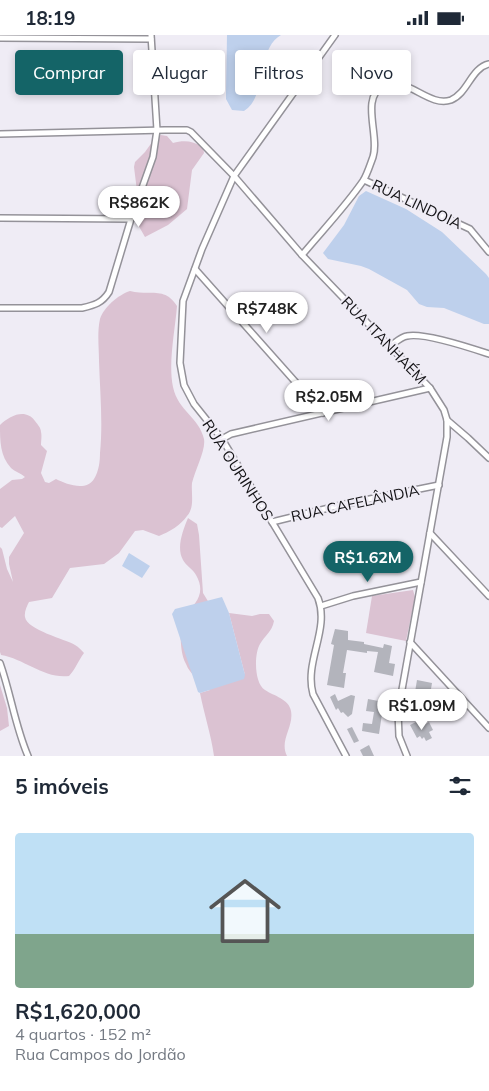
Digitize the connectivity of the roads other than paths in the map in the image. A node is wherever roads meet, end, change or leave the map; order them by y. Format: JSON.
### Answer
{"nodes":[{"id":1,"x":335,"y":35,"type":"edge"},
{"id":2,"x":151,"y":37,"type":"edge"},
{"id":3,"x":0,"y":38,"type":"edge"},
{"id":4,"x":489,"y":64,"type":"edge"},
{"id":5,"x":157,"y":131,"type":"junction"},
{"id":6,"x":0,"y":134,"type":"edge"},
{"id":7,"x":234,"y":176,"type":"junction"},
{"id":8,"x":364,"y":180,"type":"junction"},
{"id":9,"x":0,"y":218,"type":"edge"},
{"id":10,"x":131,"y":219,"type":"junction"},
{"id":11,"x":489,"y":252,"type":"edge"},
{"id":12,"x":302,"y":255,"type":"junction"},
{"id":13,"x":195,"y":269,"type":"junction"},
{"id":14,"x":0,"y":309,"type":"edge"},
{"id":15,"x":390,"y":346,"type":"junction"},
{"id":16,"x":489,"y":354,"type":"edge"},
{"id":17,"x":430,"y":388,"type":"junction"},
{"id":18,"x":323,"y":413,"type":"junction"},
{"id":19,"x":447,"y":420,"type":"junction"},
{"id":20,"x":222,"y":439,"type":"junction"},
{"id":21,"x":489,"y":458,"type":"edge"},
{"id":22,"x":438,"y":485,"type":"junction"},
{"id":23,"x":272,"y":522,"type":"junction"},
{"id":24,"x":430,"y":533,"type":"junction"},
{"id":25,"x":421,"y":582,"type":"junction"},
{"id":26,"x":489,"y":596,"type":"edge"},
{"id":27,"x":321,"y":606,"type":"junction"},
{"id":28,"x":410,"y":642,"type":"junction"},
{"id":29,"x":0,"y":663,"type":"edge"},
{"id":30,"x":489,"y":728,"type":"edge"},
{"id":31,"x":28,"y":756,"type":"edge"},
{"id":32,"x":346,"y":756,"type":"edge"},
{"id":33,"x":407,"y":756,"type":"edge"}],
"edges":[{"from":1,"to":7,"type":"street","name":"RUA OURINHOS"},
{"from":2,"to":3,"type":"street"},
{"from":2,"to":5,"type":"street"},
{"from":4,"to":8,"type":"street"},
{"from":5,"to":6,"type":"street","name":"RUA ITANHAÉM"},
{"from":5,"to":7,"type":"street","name":"RUA ITANHAÉM"},
{"from":5,"to":10,"type":"street"},
{"from":7,"to":12,"type":"street","name":"RUA ITANHAÉM"},
{"from":7,"to":13,"type":"street","name":"RUA OURINHOS"},
{"from":8,"to":11,"type":"street","name":"RUA LINDOIA"},
{"from":8,"to":12,"type":"street"},
{"from":9,"to":10,"type":"street"},
{"from":10,"to":14,"type":"street"},
{"from":12,"to":15,"type":"street","name":"RUA ITANHAÉM"},
{"from":13,"to":18,"type":"street"},
{"from":13,"to":20,"type":"street","name":"RUA OURINHOS"},
{"from":15,"to":16,"type":"street"},
{"from":15,"to":17,"type":"street","name":"RUA ITANHAÉM"},
{"from":17,"to":18,"type":"street"},
{"from":17,"to":19,"type":"street","name":"RUA ITANHAÉM"},
{"from":18,"to":20,"type":"street"},
{"from":19,"to":21,"type":"street"},
{"from":19,"to":22,"type":"street","name":"RUA ITANHAÉM"},
{"from":20,"to":23,"type":"street","name":"RUA OURINHOS"},
{"from":22,"to":23,"type":"street","name":"RUA CAFELÂNDIA"},
{"from":22,"to":24,"type":"street","name":"RUA ITANHAÉM"},
{"from":23,"to":27,"type":"street","name":"RUA OURINHOS"},
{"from":24,"to":25,"type":"street","name":"RUA ITANHAÉM"},
{"from":24,"to":26,"type":"street"},
{"from":25,"to":27,"type":"street"},
{"from":25,"to":28,"type":"street","name":"RUA ITANHAÉM"},
{"from":27,"to":32,"type":"street"},
{"from":28,"to":30,"type":"street"},
{"from":28,"to":33,"type":"street","name":"RUA ITANHAÉM"},
{"from":29,"to":31,"type":"street"}]}
